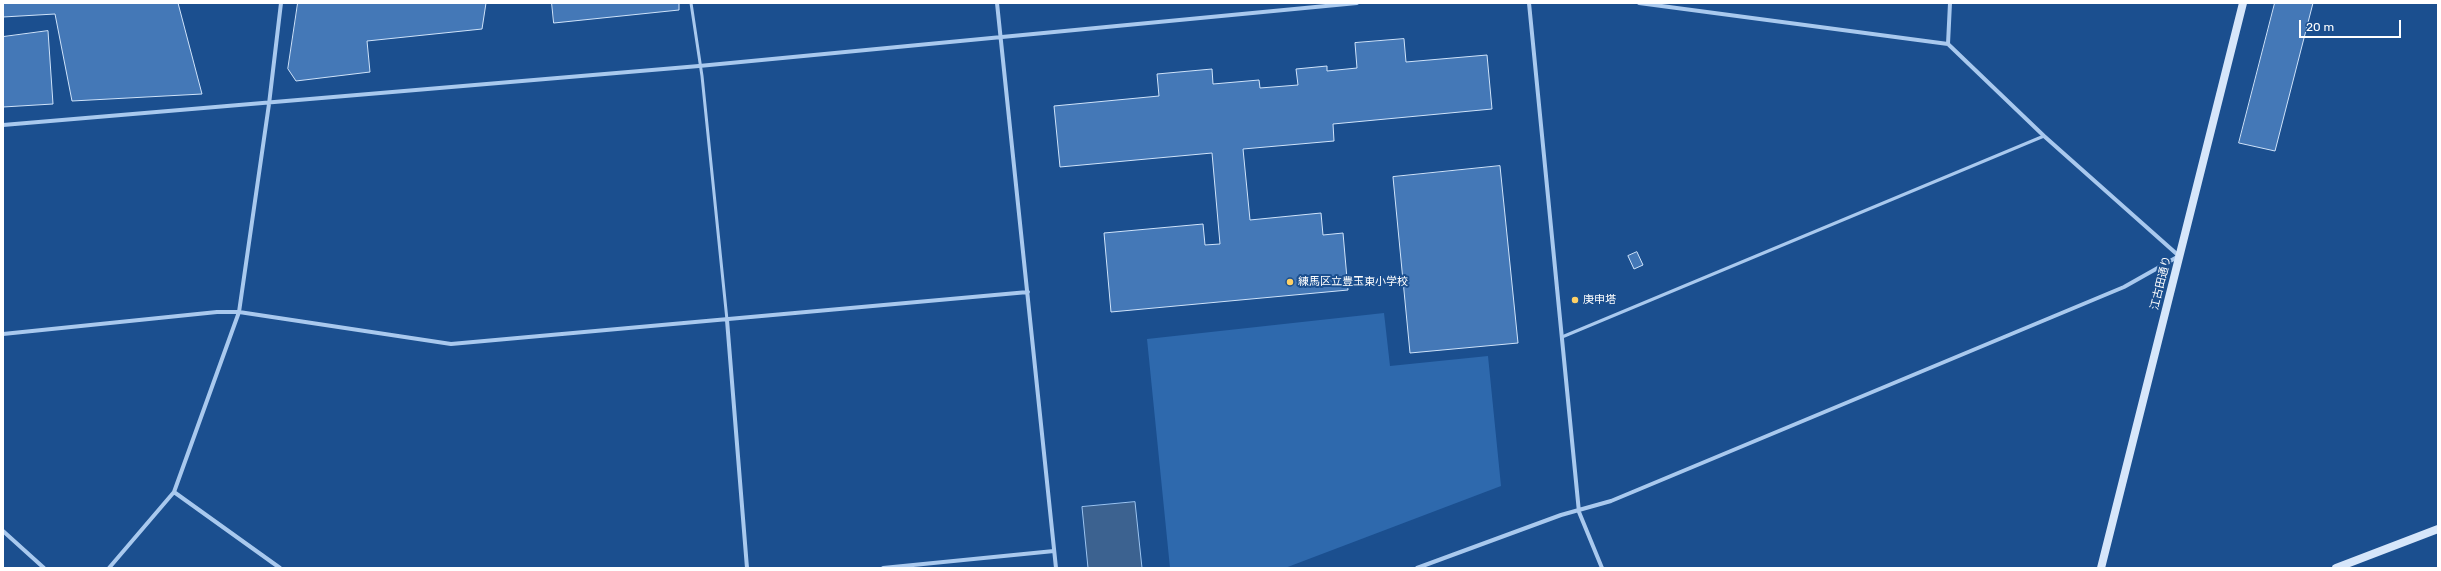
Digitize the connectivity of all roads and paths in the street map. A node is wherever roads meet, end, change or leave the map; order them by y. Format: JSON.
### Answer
{"nodes":[{"id":1,"x":281,"y":3,"type":"edge"},
{"id":2,"x":691,"y":3,"type":"edge"},
{"id":3,"x":997,"y":3,"type":"edge"},
{"id":4,"x":1357,"y":3,"type":"edge"},
{"id":5,"x":1529,"y":3,"type":"edge"},
{"id":6,"x":1638,"y":3,"type":"edge"},
{"id":7,"x":1950,"y":3,"type":"edge"},
{"id":8,"x":2243,"y":3,"type":"edge"},
{"id":9,"x":1000,"y":37,"type":"junction"},
{"id":10,"x":1948,"y":44,"type":"junction"},
{"id":11,"x":699,"y":66,"type":"junction"},
{"id":12,"x":269,"y":104,"type":"junction"},
{"id":13,"x":3,"y":125,"type":"edge"},
{"id":14,"x":2044,"y":136,"type":"junction"},
{"id":15,"x":2179,"y":256,"type":"junction"},
{"id":16,"x":1028,"y":292,"type":"junction"},
{"id":17,"x":238,"y":312,"type":"junction"},
{"id":18,"x":727,"y":320,"type":"junction"},
{"id":19,"x":3,"y":334,"type":"edge"},
{"id":20,"x":1562,"y":337,"type":"junction"},
{"id":21,"x":174,"y":492,"type":"junction"},
{"id":22,"x":1579,"y":512,"type":"junction"},
{"id":23,"x":2438,"y":529,"type":"edge"},
{"id":24,"x":3,"y":531,"type":"edge"},
{"id":25,"x":1054,"y":551,"type":"junction"},
{"id":26,"x":44,"y":568,"type":"edge"},
{"id":27,"x":110,"y":568,"type":"edge"},
{"id":28,"x":280,"y":568,"type":"edge"},
{"id":29,"x":747,"y":568,"type":"edge"},
{"id":30,"x":883,"y":568,"type":"edge"},
{"id":31,"x":1056,"y":568,"type":"edge"},
{"id":32,"x":1417,"y":568,"type":"edge"},
{"id":33,"x":1602,"y":568,"type":"edge"},
{"id":34,"x":2101,"y":568,"type":"edge"},
{"id":35,"x":2336,"y":568,"type":"edge"}],
"edges":[{"from":1,"to":12,"type":"street"},
{"from":2,"to":11,"type":"lane"},
{"from":3,"to":9,"type":"street"},
{"from":4,"to":9,"type":"street"},
{"from":5,"to":20,"type":"street"},
{"from":6,"to":10,"type":"street"},
{"from":7,"to":10,"type":"street"},
{"from":8,"to":15,"type":"street","name":"江古田通り"},
{"from":9,"to":11,"type":"street"},
{"from":9,"to":16,"type":"street"},
{"from":10,"to":14,"type":"street"},
{"from":11,"to":12,"type":"street"},
{"from":11,"to":18,"type":"lane"},
{"from":12,"to":13,"type":"street"},
{"from":12,"to":17,"type":"street"},
{"from":14,"to":15,"type":"street"},
{"from":14,"to":20,"type":"lane"},
{"from":15,"to":22,"type":"street"},
{"from":15,"to":34,"type":"street","name":"江古田通り"},
{"from":16,"to":18,"type":"street"},
{"from":16,"to":25,"type":"street"},
{"from":17,"to":18,"type":"street"},
{"from":17,"to":19,"type":"street"},
{"from":17,"to":21,"type":"street"},
{"from":18,"to":29,"type":"street"},
{"from":20,"to":22,"type":"street"},
{"from":21,"to":27,"type":"street"},
{"from":21,"to":28,"type":"street"},
{"from":22,"to":32,"type":"street"},
{"from":22,"to":33,"type":"street"},
{"from":23,"to":35,"type":"street"},
{"from":24,"to":26,"type":"street"},
{"from":25,"to":30,"type":"street"},
{"from":25,"to":31,"type":"street"}]}
